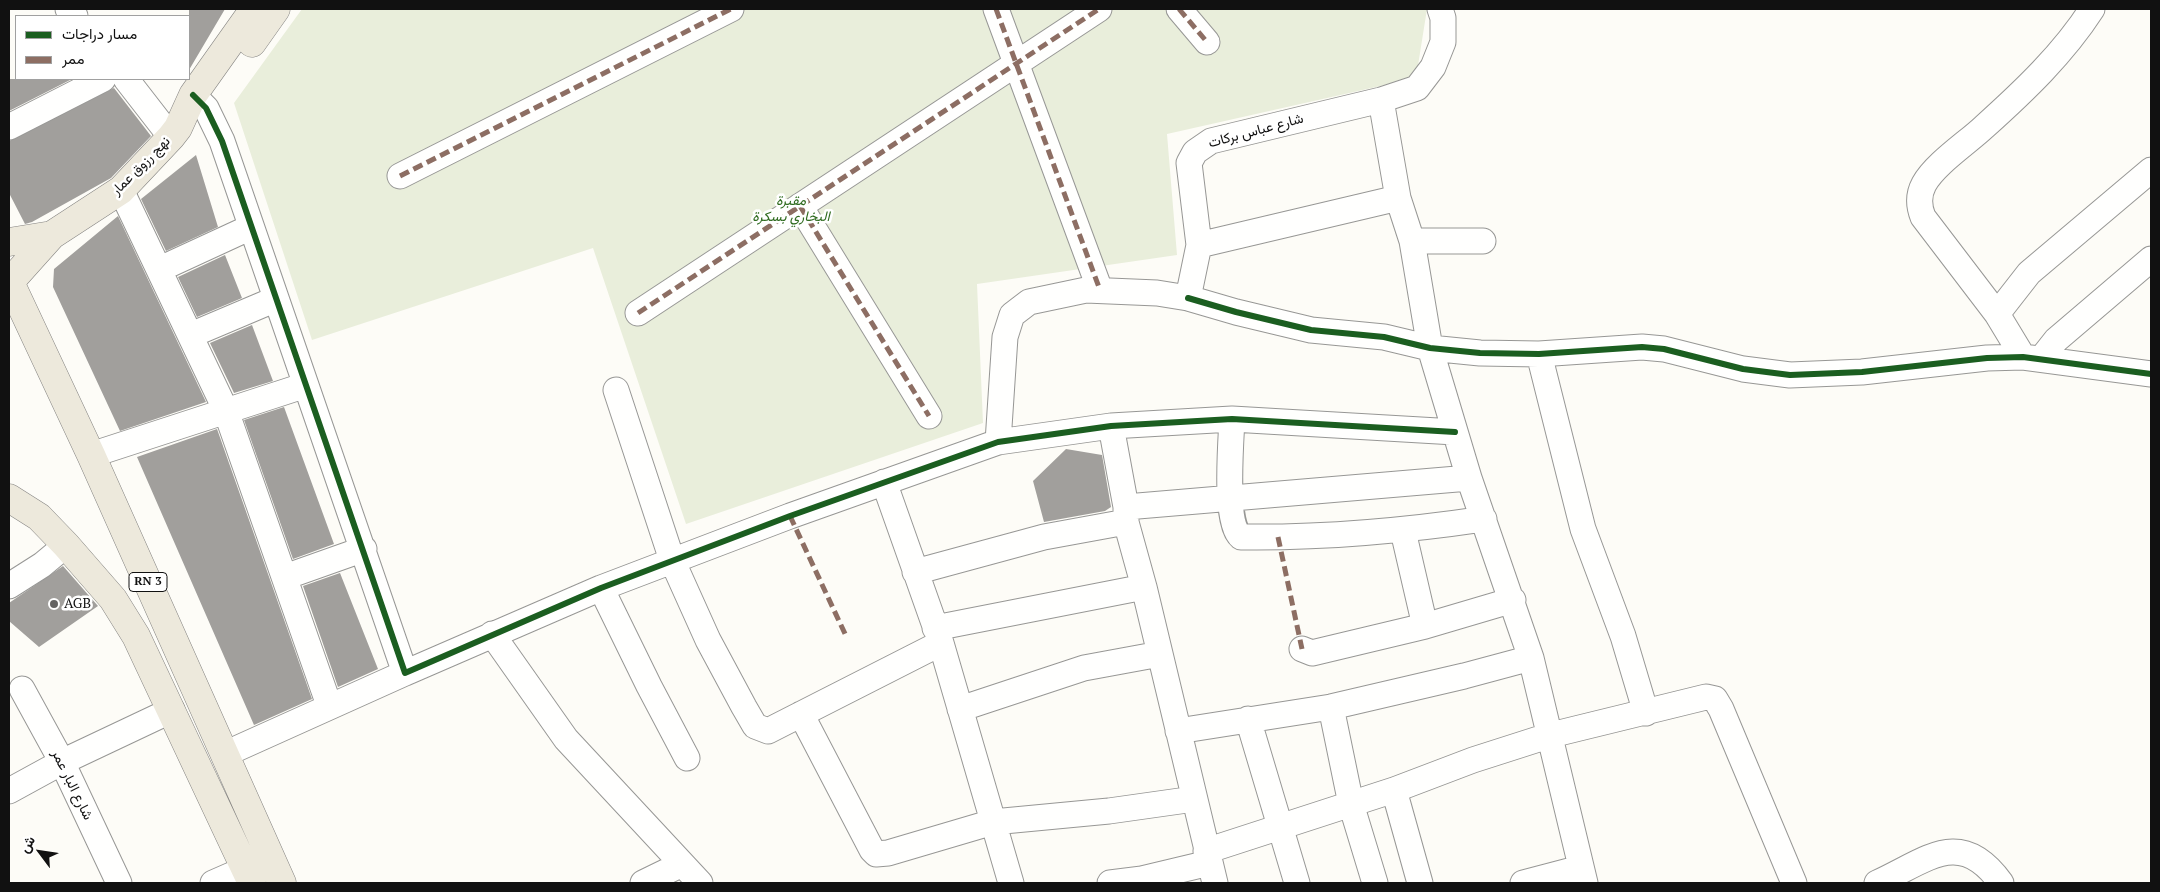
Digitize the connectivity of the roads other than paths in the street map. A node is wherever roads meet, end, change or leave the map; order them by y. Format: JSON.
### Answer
{"nodes":[{"id":1,"x":254,"y":9,"type":"edge"},
{"id":2,"x":276,"y":9,"type":"edge"},
{"id":3,"x":731,"y":9,"type":"edge"},
{"id":4,"x":996,"y":9,"type":"edge"},
{"id":5,"x":1099,"y":9,"type":"edge"},
{"id":6,"x":1180,"y":9,"type":"edge"},
{"id":7,"x":1440,"y":9,"type":"edge"},
{"id":8,"x":2092,"y":9,"type":"edge"},
{"id":9,"x":1208,"y":42,"type":"dead end"},
{"id":10,"x":1016,"y":63,"type":"junction"},
{"id":11,"x":101,"y":80,"type":"edge"},
{"id":12,"x":127,"y":80,"type":"edge"},
{"id":13,"x":1381,"y":100,"type":"junction"},
{"id":14,"x":200,"y":102,"type":"junction"},
{"id":15,"x":9,"y":127,"type":"edge"},
{"id":16,"x":175,"y":132,"type":"junction"},
{"id":17,"x":2151,"y":170,"type":"edge"},
{"id":18,"x":400,"y":176,"type":"dead end"},
{"id":19,"x":121,"y":190,"type":"junction"},
{"id":20,"x":1398,"y":198,"type":"junction"},
{"id":21,"x":800,"y":206,"type":"junction"},
{"id":22,"x":251,"y":227,"type":"junction"},
{"id":23,"x":52,"y":234,"type":"junction"},
{"id":24,"x":1412,"y":241,"type":"junction"},
{"id":25,"x":1483,"y":241,"type":"dead end"},
{"id":26,"x":9,"y":242,"type":"edge"},
{"id":27,"x":1199,"y":245,"type":"junction"},
{"id":28,"x":2151,"y":259,"type":"edge"},
{"id":29,"x":160,"y":269,"type":"junction"},
{"id":30,"x":9,"y":282,"type":"edge"},
{"id":31,"x":1100,"y":290,"type":"junction"},
{"id":32,"x":276,"y":298,"type":"junction"},
{"id":33,"x":1188,"y":298,"type":"junction"},
{"id":34,"x":638,"y":313,"type":"dead end"},
{"id":35,"x":1997,"y":314,"type":"junction"},
{"id":36,"x":191,"y":335,"type":"junction"},
{"id":37,"x":1430,"y":348,"type":"junction"},
{"id":38,"x":1539,"y":354,"type":"junction"},
{"id":39,"x":2032,"y":358,"type":"junction"},
{"id":40,"x":2151,"y":374,"type":"edge"},
{"id":41,"x":306,"y":385,"type":"junction"},
{"id":42,"x":616,"y":390,"type":"dead end"},
{"id":43,"x":226,"y":411,"type":"junction"},
{"id":44,"x":929,"y":416,"type":"dead end"},
{"id":45,"x":1232,"y":420,"type":"junction"},
{"id":46,"x":1111,"y":426,"type":"junction"},
{"id":47,"x":1455,"y":432,"type":"junction"},
{"id":48,"x":998,"y":442,"type":"junction"},
{"id":49,"x":91,"y":455,"type":"junction"},
{"id":50,"x":1470,"y":478,"type":"junction"},
{"id":51,"x":884,"y":482,"type":"junction"},
{"id":52,"x":9,"y":498,"type":"edge"},
{"id":53,"x":1230,"y":498,"type":"junction"},
{"id":54,"x":1126,"y":514,"type":"junction"},
{"id":55,"x":1484,"y":519,"type":"junction"},
{"id":56,"x":1403,"y":531,"type":"junction"},
{"id":57,"x":66,"y":545,"type":"junction"},
{"id":58,"x":364,"y":549,"type":"junction"},
{"id":59,"x":672,"y":560,"type":"junction"},
{"id":60,"x":915,"y":572,"type":"junction"},
{"id":61,"x":285,"y":577,"type":"junction"},
{"id":62,"x":9,"y":586,"type":"edge"},
{"id":63,"x":1144,"y":587,"type":"junction"},
{"id":64,"x":600,"y":588,"type":"junction"},
{"id":65,"x":1513,"y":600,"type":"junction"},
{"id":66,"x":1424,"y":626,"type":"junction"},
{"id":67,"x":492,"y":634,"type":"junction"},
{"id":68,"x":938,"y":636,"type":"junction"},
{"id":69,"x":1302,"y":649,"type":"dead end"},
{"id":70,"x":1160,"y":654,"type":"junction"},
{"id":71,"x":1531,"y":658,"type":"junction"},
{"id":72,"x":405,"y":673,"type":"junction"},
{"id":73,"x":22,"y":689,"type":"dead end"},
{"id":74,"x":329,"y":705,"type":"junction"},
{"id":75,"x":1331,"y":707,"type":"junction"},
{"id":76,"x":172,"y":710,"type":"junction"},
{"id":77,"x":960,"y":710,"type":"junction"},
{"id":78,"x":1646,"y":713,"type":"junction"},
{"id":79,"x":802,"y":714,"type":"junction"},
{"id":80,"x":1248,"y":720,"type":"junction"},
{"id":81,"x":1178,"y":731,"type":"junction"},
{"id":82,"x":1551,"y":735,"type":"junction"},
{"id":83,"x":224,"y":754,"type":"junction"},
{"id":84,"x":687,"y":758,"type":"dead end"},
{"id":85,"x":62,"y":762,"type":"junction"},
{"id":86,"x":1394,"y":790,"type":"junction"},
{"id":87,"x":9,"y":791,"type":"edge"},
{"id":88,"x":1194,"y":798,"type":"junction"},
{"id":89,"x":1351,"y":804,"type":"junction"},
{"id":90,"x":993,"y":822,"type":"junction"},
{"id":91,"x":1281,"y":826,"type":"junction"},
{"id":92,"x":682,"y":864,"type":"junction"},
{"id":93,"x":1210,"y":866,"type":"edge"},
{"id":94,"x":248,"y":876,"type":"edge"},
{"id":95,"x":1583,"y":876,"type":"edge"},
{"id":96,"x":119,"y":883,"type":"edge"},
{"id":97,"x":214,"y":883,"type":"edge"},
{"id":98,"x":282,"y":883,"type":"edge"},
{"id":99,"x":643,"y":883,"type":"edge"},
{"id":100,"x":700,"y":883,"type":"edge"},
{"id":101,"x":1011,"y":883,"type":"edge"},
{"id":102,"x":1110,"y":883,"type":"edge"},
{"id":103,"x":1297,"y":883,"type":"edge"},
{"id":104,"x":1375,"y":883,"type":"edge"},
{"id":105,"x":1420,"y":883,"type":"edge"},
{"id":106,"x":1523,"y":883,"type":"edge"},
{"id":107,"x":1794,"y":883,"type":"edge"},
{"id":108,"x":1878,"y":883,"type":"edge"},
{"id":109,"x":2001,"y":883,"type":"edge"}],
"edges":[{"from":1,"to":14,"type":"main road","name":"نهج رزوق عمار"},
{"from":2,"to":14,"type":"main road","name":"نهج رزوق عمار"},
{"from":3,"to":18,"type":"street"},
{"from":4,"to":10,"type":"street"},
{"from":5,"to":10,"type":"street"},
{"from":6,"to":9,"type":"street"},
{"from":7,"to":13,"type":"street","name":"شارع عباس بركات"},
{"from":8,"to":35,"type":"street"},
{"from":10,"to":21,"type":"street"},
{"from":10,"to":31,"type":"street"},
{"from":11,"to":15,"type":"street"},
{"from":12,"to":16,"type":"street"},
{"from":13,"to":20,"type":"street"},
{"from":13,"to":27,"type":"street","name":"شارع عباس بركات"},
{"from":14,"to":16,"type":"main road","name":"نهج رزوق عمار"},
{"from":14,"to":22,"type":"street"},
{"from":16,"to":19,"type":"main road","name":"نهج رزوق عمار"},
{"from":17,"to":35,"type":"street"},
{"from":19,"to":23,"type":"main road","name":"نهج رزوق عمار"},
{"from":19,"to":29,"type":"street"},
{"from":20,"to":24,"type":"street"},
{"from":20,"to":27,"type":"street"},
{"from":21,"to":34,"type":"street"},
{"from":21,"to":44,"type":"street"},
{"from":22,"to":29,"type":"street"},
{"from":22,"to":32,"type":"street"},
{"from":23,"to":26,"type":"main road"},
{"from":23,"to":30,"type":"main road"},
{"from":24,"to":25,"type":"street"},
{"from":24,"to":37,"type":"street"},
{"from":27,"to":33,"type":"street","name":"شارع عباس بركات"},
{"from":28,"to":39,"type":"street"},
{"from":29,"to":36,"type":"street"},
{"from":30,"to":49,"type":"main road","number":"RN 3"},
{"from":31,"to":33,"type":"street"},
{"from":31,"to":48,"type":"street"},
{"from":32,"to":36,"type":"street"},
{"from":32,"to":41,"type":"street"},
{"from":33,"to":37,"type":"street"},
{"from":35,"to":39,"type":"street"},
{"from":36,"to":43,"type":"street"},
{"from":37,"to":38,"type":"street"},
{"from":37,"to":47,"type":"street"},
{"from":38,"to":39,"type":"street"},
{"from":38,"to":78,"type":"street"},
{"from":39,"to":40,"type":"street"},
{"from":41,"to":43,"type":"street"},
{"from":41,"to":58,"type":"street"},
{"from":42,"to":59,"type":"street"},
{"from":43,"to":49,"type":"street"},
{"from":43,"to":61,"type":"street"},
{"from":45,"to":46,"type":"street"},
{"from":45,"to":47,"type":"street"},
{"from":45,"to":53,"type":"street"},
{"from":46,"to":48,"type":"street"},
{"from":46,"to":54,"type":"street"},
{"from":47,"to":50,"type":"street"},
{"from":48,"to":51,"type":"street"},
{"from":49,"to":83,"type":"main road","number":"RN 3"},
{"from":50,"to":53,"type":"street"},
{"from":50,"to":55,"type":"street"},
{"from":51,"to":59,"type":"street"},
{"from":51,"to":60,"type":"street"},
{"from":52,"to":57,"type":"main road","number":"RN 3"},
{"from":53,"to":54,"type":"street"},
{"from":53,"to":56,"type":"street"},
{"from":54,"to":60,"type":"street"},
{"from":54,"to":63,"type":"street"},
{"from":55,"to":56,"type":"street"},
{"from":55,"to":65,"type":"street"},
{"from":56,"to":66,"type":"street"},
{"from":57,"to":62,"type":"street"},
{"from":57,"to":76,"type":"main road","number":"RN 3"},
{"from":58,"to":61,"type":"street"},
{"from":58,"to":72,"type":"street"},
{"from":59,"to":64,"type":"street"},
{"from":59,"to":79,"type":"street"},
{"from":60,"to":68,"type":"street"},
{"from":61,"to":74,"type":"street"},
{"from":63,"to":68,"type":"street"},
{"from":63,"to":70,"type":"street"},
{"from":64,"to":67,"type":"street"},
{"from":64,"to":84,"type":"street"},
{"from":65,"to":66,"type":"street"},
{"from":65,"to":71,"type":"street"},
{"from":66,"to":69,"type":"street"},
{"from":67,"to":72,"type":"street"},
{"from":67,"to":92,"type":"street"},
{"from":68,"to":77,"type":"street"},
{"from":68,"to":79,"type":"street"},
{"from":70,"to":77,"type":"street"},
{"from":70,"to":81,"type":"street"},
{"from":71,"to":75,"type":"street"},
{"from":71,"to":82,"type":"street"},
{"from":72,"to":74,"type":"street"},
{"from":73,"to":85,"type":"street","name":"شارع البار عمر"},
{"from":74,"to":83,"type":"street"},
{"from":75,"to":80,"type":"street"},
{"from":75,"to":89,"type":"street"},
{"from":76,"to":85,"type":"street"},
{"from":76,"to":94,"type":"main road","number":"RN 3"},
{"from":77,"to":90,"type":"street"},
{"from":78,"to":82,"type":"street"},
{"from":78,"to":107,"type":"street"},
{"from":79,"to":90,"type":"street"},
{"from":80,"to":81,"type":"street"},
{"from":80,"to":91,"type":"street"},
{"from":81,"to":88,"type":"street"},
{"from":82,"to":86,"type":"street"},
{"from":82,"to":95,"type":"street"},
{"from":83,"to":98,"type":"main road","number":"RN 3"},
{"from":85,"to":87,"type":"street"},
{"from":85,"to":96,"type":"street","name":"شارع البار عمر"},
{"from":86,"to":89,"type":"street"},
{"from":86,"to":105,"type":"street"},
{"from":88,"to":90,"type":"street"},
{"from":88,"to":93,"type":"street"},
{"from":89,"to":91,"type":"street"},
{"from":89,"to":104,"type":"street"},
{"from":90,"to":101,"type":"street"},
{"from":91,"to":93,"type":"street"},
{"from":91,"to":103,"type":"street"},
{"from":92,"to":99,"type":"street"},
{"from":92,"to":100,"type":"street"},
{"from":93,"to":102,"type":"street"},
{"from":94,"to":97,"type":"street"},
{"from":95,"to":106,"type":"street"},
{"from":108,"to":109,"type":"street"}]}
